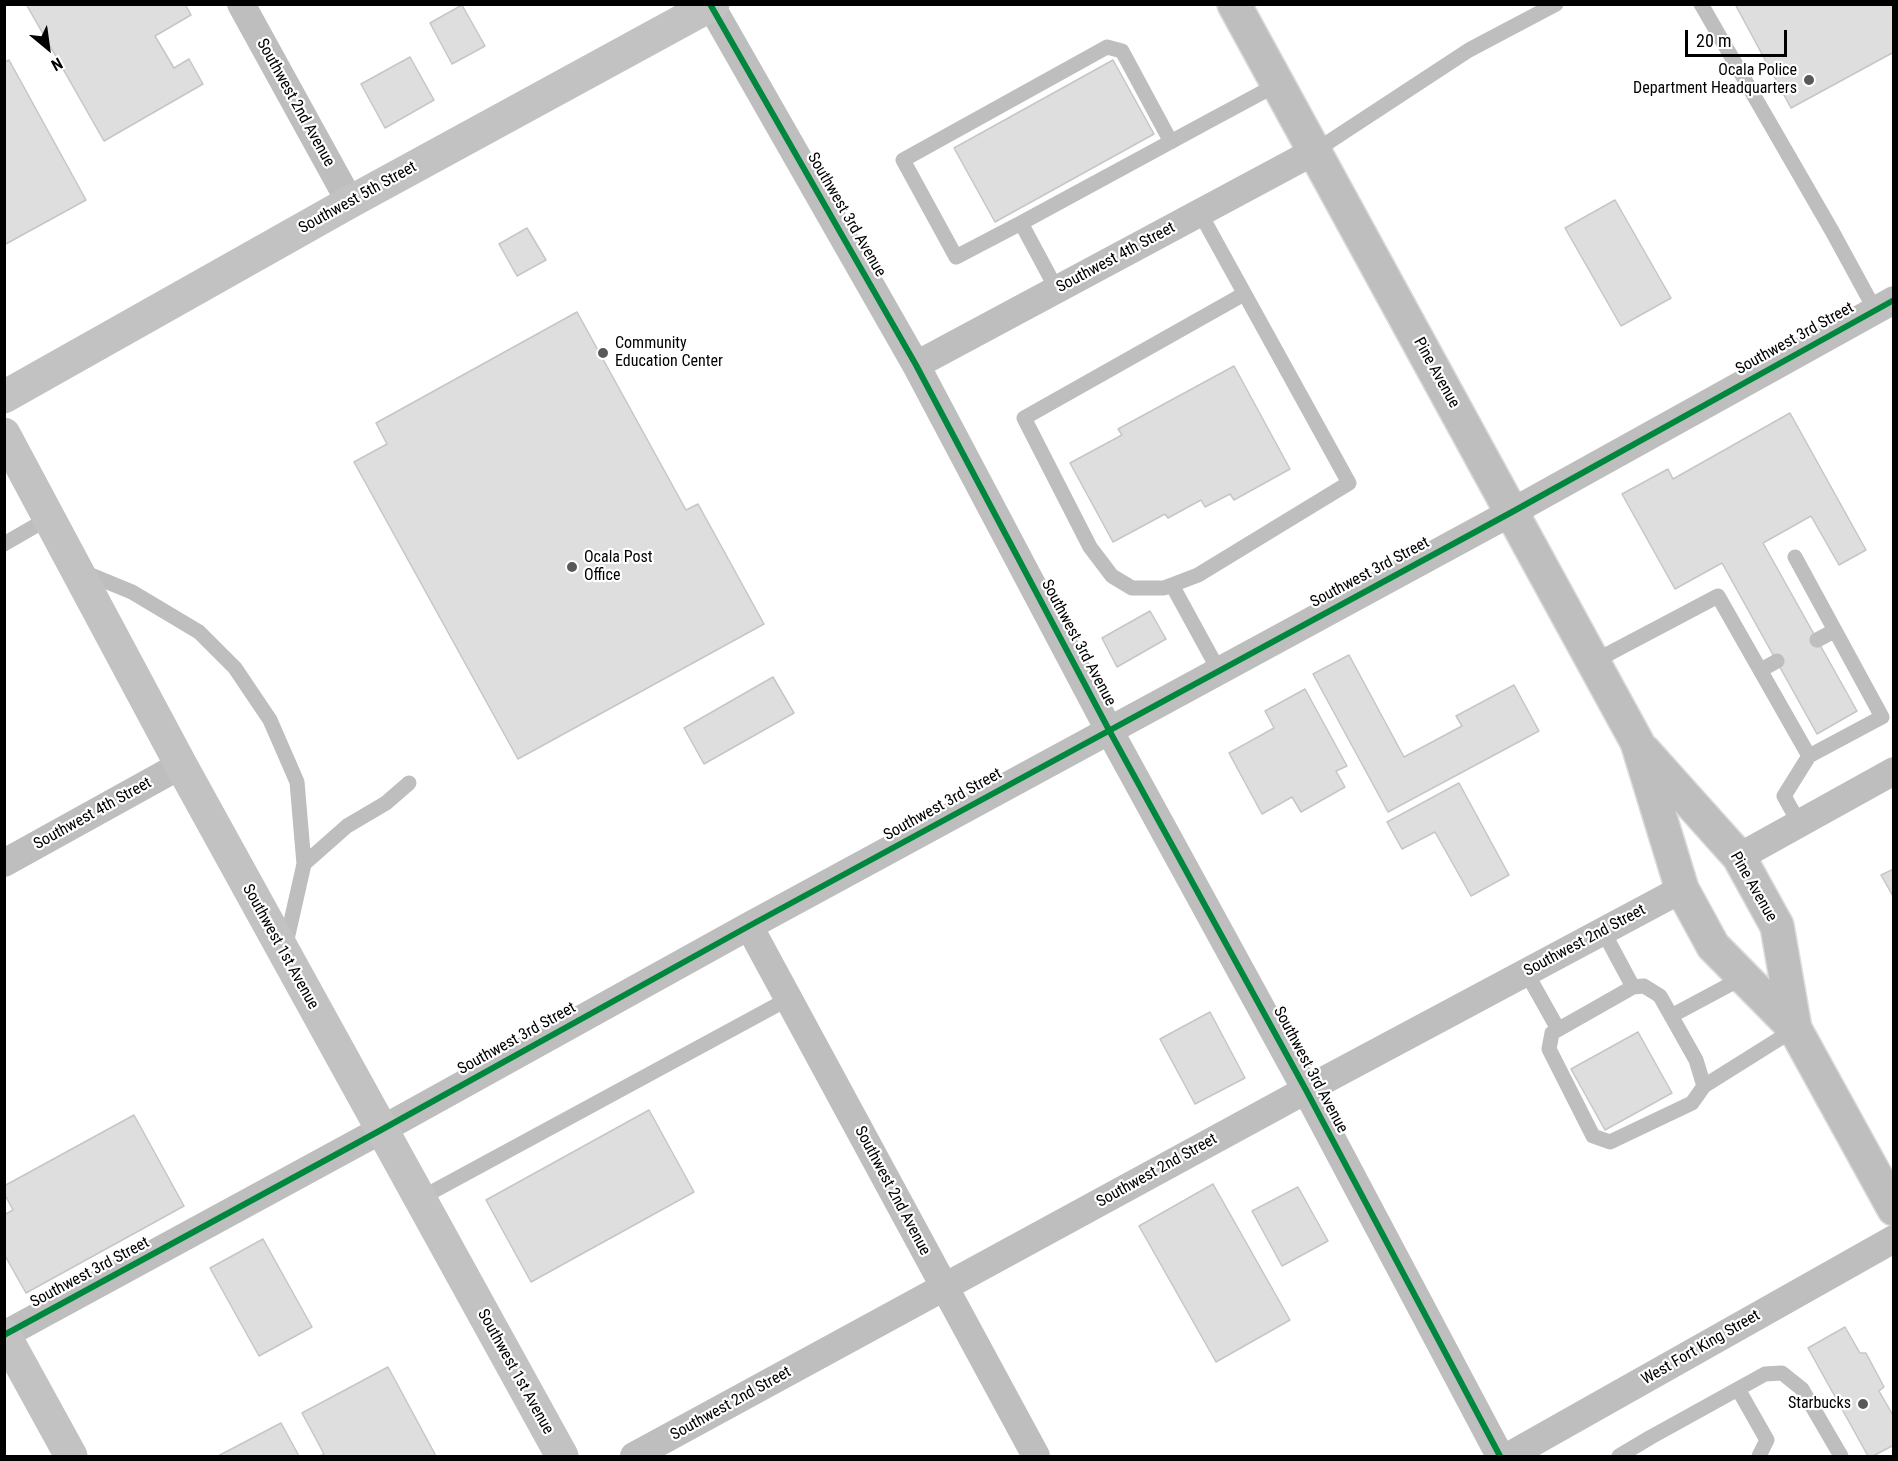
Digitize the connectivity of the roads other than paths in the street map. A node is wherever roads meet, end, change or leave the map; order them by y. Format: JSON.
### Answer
{"nodes":[{"id":1,"x":241,"y":4,"type":"edge"},
{"id":2,"x":1234,"y":4,"type":"edge"},
{"id":3,"x":1556,"y":4,"type":"edge"},
{"id":4,"x":1701,"y":4,"type":"edge"},
{"id":5,"x":711,"y":5,"type":"edge"},
{"id":6,"x":1278,"y":84,"type":"junction"},
{"id":7,"x":1171,"y":142,"type":"junction"},
{"id":8,"x":1315,"y":151,"type":"junction"},
{"id":9,"x":350,"y":202,"type":"junction"},
{"id":10,"x":1200,"y":213,"type":"junction"},
{"id":11,"x":1021,"y":223,"type":"junction"},
{"id":12,"x":1058,"y":290,"type":"junction"},
{"id":13,"x":1244,"y":294,"type":"junction"},
{"id":14,"x":1884,"y":305,"type":"edge"},
{"id":15,"x":916,"y":365,"type":"junction"},
{"id":16,"x":4,"y":397,"type":"edge"},
{"id":17,"x":4,"y":434,"type":"edge"},
{"id":18,"x":1512,"y":512,"type":"junction"},
{"id":19,"x":49,"y":518,"type":"junction"},
{"id":20,"x":4,"y":544,"type":"edge"},
{"id":21,"x":1795,"y":557,"type":"dead end"},
{"id":22,"x":76,"y":568,"type":"junction"},
{"id":23,"x":1172,"y":585,"type":"junction"},
{"id":24,"x":1834,"y":631,"type":"junction"},
{"id":25,"x":1817,"y":640,"type":"dead end"},
{"id":26,"x":1777,"y":661,"type":"dead end"},
{"id":27,"x":1593,"y":662,"type":"junction"},
{"id":28,"x":1761,"y":670,"type":"junction"},
{"id":29,"x":1219,"y":671,"type":"junction"},
{"id":30,"x":1109,"y":730,"type":"junction"},
{"id":31,"x":1636,"y":742,"type":"junction"},
{"id":32,"x":1809,"y":756,"type":"junction"},
{"id":33,"x":181,"y":765,"type":"junction"},
{"id":34,"x":1893,"y":771,"type":"edge"},
{"id":35,"x":409,"y":783,"type":"dead end"},
{"id":36,"x":1799,"y":823,"type":"junction"},
{"id":37,"x":1738,"y":856,"type":"junction"},
{"id":38,"x":4,"y":863,"type":"edge"},
{"id":39,"x":304,"y":864,"type":"junction"},
{"id":40,"x":1682,"y":889,"type":"junction"},
{"id":41,"x":749,"y":926,"type":"junction"},
{"id":42,"x":1604,"y":932,"type":"junction"},
{"id":43,"x":284,"y":954,"type":"junction"},
{"id":44,"x":1526,"y":972,"type":"junction"},
{"id":45,"x":1744,"y":977,"type":"junction"},
{"id":46,"x":1633,"y":987,"type":"junction"},
{"id":47,"x":788,"y":999,"type":"junction"},
{"id":48,"x":1671,"y":1016,"type":"junction"},
{"id":49,"x":1558,"y":1029,"type":"junction"},
{"id":50,"x":1795,"y":1029,"type":"junction"},
{"id":51,"x":1704,"y":1086,"type":"junction"},
{"id":52,"x":1306,"y":1090,"type":"junction"},
{"id":53,"x":381,"y":1130,"type":"junction"},
{"id":54,"x":419,"y":1199,"type":"junction"},
{"id":55,"x":1893,"y":1209,"type":"edge"},
{"id":56,"x":1893,"y":1239,"type":"edge"},
{"id":57,"x":945,"y":1287,"type":"junction"},
{"id":58,"x":5,"y":1335,"type":"edge"},
{"id":59,"x":1738,"y":1389,"type":"junction"},
{"id":60,"x":71,"y":1456,"type":"edge"},
{"id":61,"x":562,"y":1456,"type":"edge"},
{"id":62,"x":634,"y":1456,"type":"edge"},
{"id":63,"x":1036,"y":1456,"type":"edge"},
{"id":64,"x":1500,"y":1456,"type":"edge"},
{"id":65,"x":1509,"y":1456,"type":"edge"},
{"id":66,"x":1620,"y":1456,"type":"edge"},
{"id":67,"x":1759,"y":1456,"type":"edge"},
{"id":68,"x":1841,"y":1456,"type":"edge"}],
"edges":[{"from":1,"to":9,"type":"street","name":"Southwest 2nd Avenue"},
{"from":2,"to":6,"type":"highway","name":"Pine Avenue"},
{"from":3,"to":8,"type":"lane"},
{"from":4,"to":14,"type":"lane"},
{"from":5,"to":9,"type":"street","name":"Southwest 5th Street"},
{"from":5,"to":15,"type":"street","name":"Southwest 3rd Avenue"},
{"from":6,"to":7,"type":"lane"},
{"from":6,"to":8,"type":"highway","name":"Pine Avenue"},
{"from":7,"to":11,"type":"lane"},
{"from":7,"to":11,"type":"lane"},
{"from":8,"to":10,"type":"street","name":"Southwest 4th Street"},
{"from":8,"to":18,"type":"highway","name":"Pine Avenue"},
{"from":9,"to":16,"type":"street","name":"Southwest 5th Street"},
{"from":10,"to":12,"type":"street","name":"Southwest 4th Street"},
{"from":10,"to":13,"type":"lane"},
{"from":11,"to":12,"type":"lane"},
{"from":12,"to":15,"type":"street","name":"Southwest 4th Street"},
{"from":13,"to":23,"type":"lane"},
{"from":13,"to":23,"type":"lane"},
{"from":14,"to":18,"type":"street","name":"Southwest 3rd Street"},
{"from":15,"to":30,"type":"street","name":"Southwest 3rd Avenue"},
{"from":17,"to":19,"type":"street","name":"Southwest 1st Avenue"},
{"from":18,"to":27,"type":"highway","name":"Pine Avenue"},
{"from":18,"to":29,"type":"street","name":"Southwest 3rd Street"},
{"from":19,"to":20,"type":"lane"},
{"from":19,"to":22,"type":"street","name":"Southwest 1st Avenue"},
{"from":21,"to":24,"type":"lane"},
{"from":22,"to":33,"type":"street","name":"Southwest 1st Avenue"},
{"from":22,"to":39,"type":"lane"},
{"from":23,"to":29,"type":"lane"},
{"from":24,"to":25,"type":"lane"},
{"from":24,"to":32,"type":"lane"},
{"from":26,"to":28,"type":"lane"},
{"from":27,"to":28,"type":"lane"},
{"from":27,"to":31,"type":"highway","name":"Pine Avenue"},
{"from":28,"to":32,"type":"lane"},
{"from":29,"to":30,"type":"street","name":"Southwest 3rd Street"},
{"from":30,"to":41,"type":"street","name":"Southwest 3rd Street"},
{"from":30,"to":52,"type":"street","name":"Southwest 3rd Avenue"},
{"from":31,"to":37,"type":"highway","name":"Pine Avenue"},
{"from":31,"to":40,"type":"highway","name":"Pine Avenue"},
{"from":32,"to":36,"type":"lane"},
{"from":33,"to":38,"type":"street","name":"Southwest 4th Street"},
{"from":33,"to":43,"type":"street","name":"Southwest 1st Avenue"},
{"from":34,"to":36,"type":"street"},
{"from":35,"to":39,"type":"lane"},
{"from":36,"to":37,"type":"street"},
{"from":37,"to":50,"type":"highway","name":"Pine Avenue"},
{"from":39,"to":43,"type":"lane"},
{"from":40,"to":42,"type":"street","name":"Southwest 2nd Street"},
{"from":40,"to":45,"type":"highway","name":"Pine Avenue"},
{"from":41,"to":47,"type":"street","name":"Southwest 2nd Avenue"},
{"from":41,"to":53,"type":"street","name":"Southwest 3rd Street"},
{"from":42,"to":44,"type":"street","name":"Southwest 2nd Street"},
{"from":42,"to":46,"type":"lane"},
{"from":43,"to":53,"type":"street","name":"Southwest 1st Avenue"},
{"from":44,"to":49,"type":"lane"},
{"from":44,"to":52,"type":"street","name":"Southwest 2nd Street"},
{"from":45,"to":48,"type":"lane"},
{"from":45,"to":50,"type":"highway","name":"Pine Avenue"},
{"from":46,"to":48,"type":"lane"},
{"from":46,"to":49,"type":"lane"},
{"from":47,"to":54,"type":"lane"},
{"from":47,"to":57,"type":"street","name":"Southwest 2nd Avenue"},
{"from":48,"to":51,"type":"lane"},
{"from":49,"to":51,"type":"lane"},
{"from":50,"to":51,"type":"lane"},
{"from":50,"to":55,"type":"highway","name":"Pine Avenue"},
{"from":52,"to":57,"type":"street","name":"Southwest 2nd Street"},
{"from":52,"to":64,"type":"street","name":"Southwest 3rd Avenue"},
{"from":53,"to":54,"type":"street","name":"Southwest 1st Avenue"},
{"from":53,"to":58,"type":"street","name":"Southwest 3rd Street"},
{"from":54,"to":61,"type":"street","name":"Southwest 1st Avenue"},
{"from":56,"to":65,"type":"street","name":"West Fort King Street"},
{"from":57,"to":62,"type":"street","name":"Southwest 2nd Street"},
{"from":57,"to":63,"type":"street","name":"Southwest 2nd Avenue"},
{"from":58,"to":60,"type":"street"},
{"from":59,"to":66,"type":"lane"},
{"from":59,"to":67,"type":"lane"},
{"from":59,"to":68,"type":"lane"}]}
